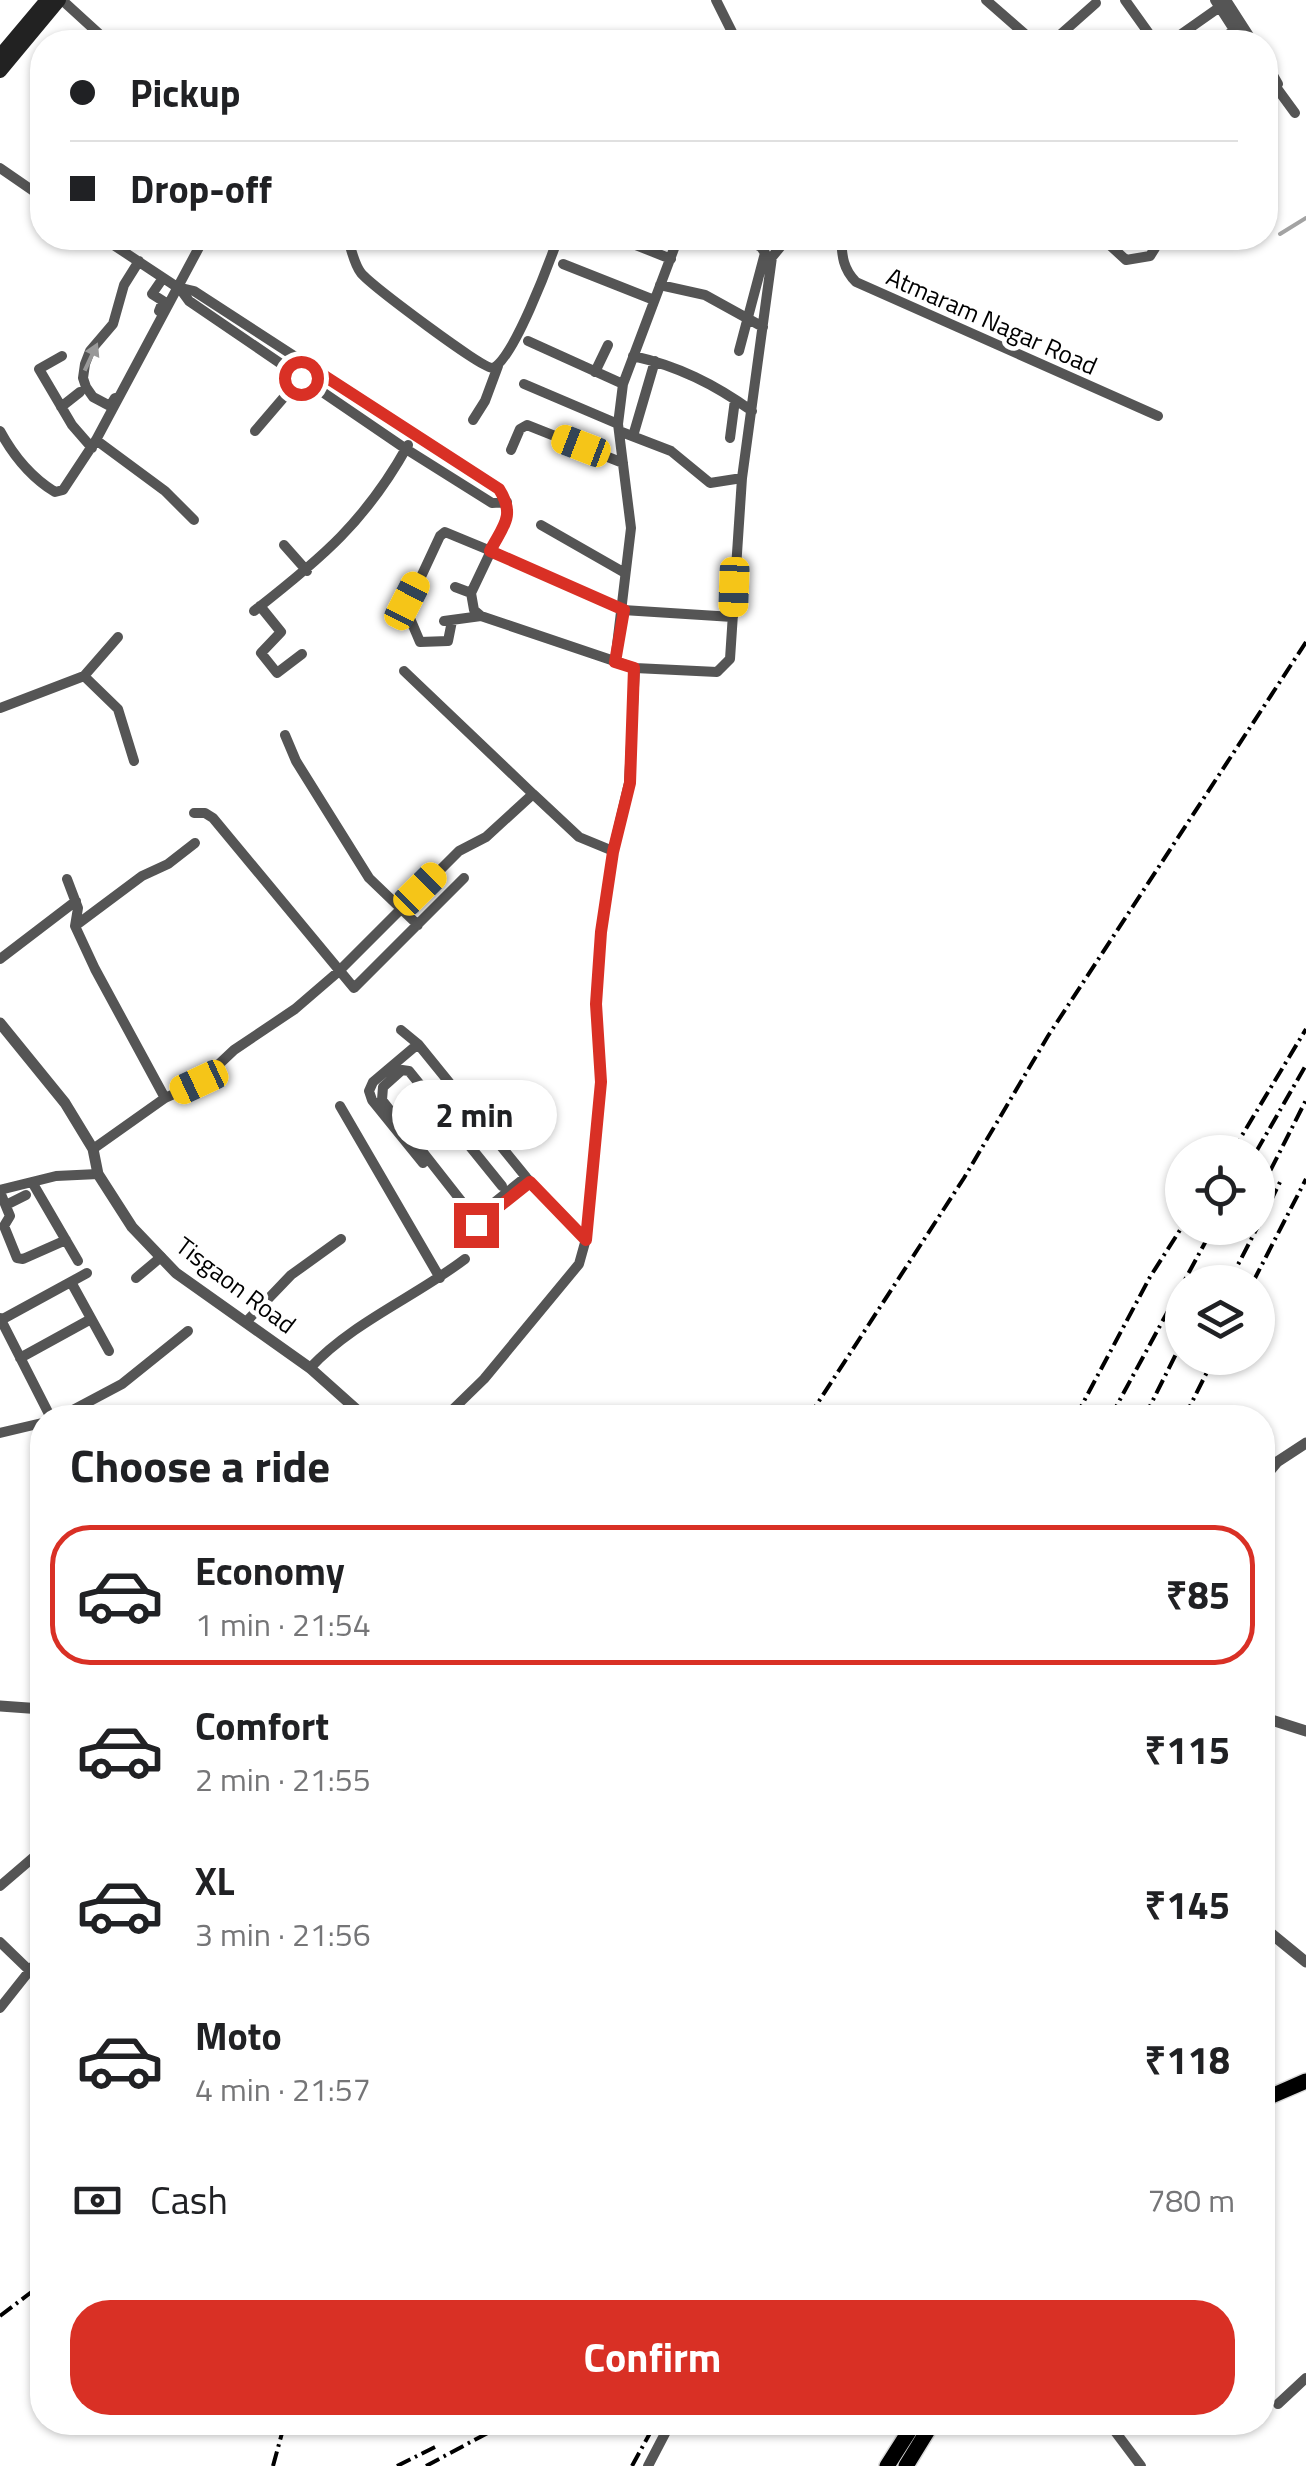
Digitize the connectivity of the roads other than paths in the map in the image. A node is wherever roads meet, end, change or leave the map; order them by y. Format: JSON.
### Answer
{"nodes":[{"id":1,"x":47,"y":0,"type":"edge"},
{"id":2,"x":61,"y":0,"type":"edge"},
{"id":3,"x":716,"y":0,"type":"edge"},
{"id":4,"x":986,"y":0,"type":"edge"},
{"id":5,"x":1125,"y":0,"type":"edge"},
{"id":6,"x":1222,"y":2,"type":"edge"},
{"id":7,"x":1096,"y":3,"type":"dead end"},
{"id":8,"x":32,"y":27,"type":"junction"},
{"id":9,"x":1239,"y":28,"type":"joint"},
{"id":10,"x":95,"y":30,"type":"edge"},
{"id":11,"x":731,"y":30,"type":"edge"},
{"id":12,"x":1020,"y":30,"type":"edge"},
{"id":13,"x":1066,"y":30,"type":"edge"},
{"id":14,"x":1146,"y":30,"type":"edge"},
{"id":15,"x":1186,"y":30,"type":"edge"},
{"id":16,"x":1236,"y":30,"type":"edge"},
{"id":17,"x":2,"y":63,"type":"edge"},
{"id":18,"x":1278,"y":95,"type":"edge"},
{"id":19,"x":1295,"y":113,"type":"dead end"},
{"id":20,"x":0,"y":168,"type":"edge"},
{"id":21,"x":30,"y":189,"type":"edge"},
{"id":22,"x":121,"y":250,"type":"edge"},
{"id":23,"x":197,"y":250,"type":"edge"},
{"id":24,"x":352,"y":250,"type":"edge"},
{"id":25,"x":553,"y":250,"type":"edge"},
{"id":26,"x":650,"y":250,"type":"edge"},
{"id":27,"x":674,"y":250,"type":"edge"},
{"id":28,"x":763,"y":250,"type":"edge"},
{"id":29,"x":778,"y":250,"type":"edge"},
{"id":30,"x":842,"y":250,"type":"edge"},
{"id":31,"x":1115,"y":250,"type":"edge"},
{"id":32,"x":1154,"y":250,"type":"edge"},
{"id":33,"x":671,"y":258,"type":"junction"},
{"id":34,"x":139,"y":262,"type":"junction"},
{"id":35,"x":563,"y":264,"type":"dead end"},
{"id":36,"x":163,"y":278,"type":"junction"},
{"id":37,"x":660,"y":285,"type":"junction"},
{"id":38,"x":179,"y":288,"type":"junction"},
{"id":39,"x":654,"y":300,"type":"junction"},
{"id":40,"x":748,"y":318,"type":"junction"},
{"id":41,"x":763,"y":326,"type":"junction"},
{"id":42,"x":528,"y":341,"type":"dead end"},
{"id":43,"x":608,"y":344,"type":"dead end"},
{"id":44,"x":739,"y":351,"type":"dead end"},
{"id":45,"x":140,"y":352,"type":"junction"},
{"id":46,"x":62,"y":356,"type":"dead end"},
{"id":47,"x":632,"y":356,"type":"junction"},
{"id":48,"x":655,"y":361,"type":"junction"},
{"id":49,"x":498,"y":365,"type":"junction"},
{"id":50,"x":309,"y":366,"type":"junction"},
{"id":51,"x":594,"y":372,"type":"junction"},
{"id":52,"x":301,"y":378,"type":"junction"},
{"id":53,"x":524,"y":384,"type":"dead end"},
{"id":54,"x":623,"y":384,"type":"junction"},
{"id":55,"x":80,"y":392,"type":"dead end"},
{"id":56,"x":735,"y":400,"type":"junction"},
{"id":57,"x":61,"y":407,"type":"junction"},
{"id":58,"x":752,"y":411,"type":"junction"},
{"id":59,"x":1158,"y":416,"type":"dead end"},
{"id":60,"x":474,"y":420,"type":"dead end"},
{"id":61,"x":618,"y":427,"type":"junction"},
{"id":62,"x":0,"y":431,"type":"edge"},
{"id":63,"x":255,"y":432,"type":"dead end"},
{"id":64,"x":413,"y":436,"type":"junction"},
{"id":65,"x":633,"y":436,"type":"junction"},
{"id":66,"x":730,"y":438,"type":"dead end"},
{"id":67,"x":94,"y":444,"type":"junction"},
{"id":68,"x":406,"y":449,"type":"junction"},
{"id":69,"x":511,"y":450,"type":"dead end"},
{"id":70,"x":623,"y":463,"type":"junction"},
{"id":71,"x":462,"y":466,"type":"junction"},
{"id":72,"x":742,"y":478,"type":"junction"},
{"id":73,"x":455,"y":480,"type":"junction"},
{"id":74,"x":508,"y":502,"type":"junction"},
{"id":75,"x":194,"y":520,"type":"dead end"},
{"id":76,"x":542,"y":525,"type":"dead end"},
{"id":77,"x":284,"y":545,"type":"dead end"},
{"id":78,"x":488,"y":549,"type":"junction"},
{"id":79,"x":307,"y":571,"type":"junction"},
{"id":80,"x":625,"y":572,"type":"junction"},
{"id":81,"x":624,"y":610,"type":"junction"},
{"id":82,"x":480,"y":616,"type":"junction"},
{"id":83,"x":733,"y":617,"type":"junction"},
{"id":84,"x":118,"y":637,"type":"dead end"},
{"id":85,"x":302,"y":654,"type":"dead end"},
{"id":86,"x":615,"y":662,"type":"junction"},
{"id":87,"x":634,"y":668,"type":"junction"},
{"id":88,"x":404,"y":671,"type":"dead end"},
{"id":89,"x":84,"y":676,"type":"junction"},
{"id":90,"x":0,"y":708,"type":"edge"},
{"id":91,"x":285,"y":735,"type":"dead end"},
{"id":92,"x":134,"y":761,"type":"dead end"},
{"id":93,"x":533,"y":794,"type":"junction"},
{"id":94,"x":194,"y":813,"type":"dead end"},
{"id":95,"x":195,"y":842,"type":"dead end"},
{"id":96,"x":613,"y":852,"type":"junction"},
{"id":97,"x":464,"y":878,"type":"dead end"},
{"id":98,"x":67,"y":879,"type":"dead end"},
{"id":99,"x":76,"y":901,"type":"junction"},
{"id":100,"x":401,"y":908,"type":"junction"},
{"id":101,"x":418,"y":925,"type":"junction"},
{"id":102,"x":76,"y":926,"type":"junction"},
{"id":103,"x":0,"y":959,"type":"edge"},
{"id":104,"x":338,"y":972,"type":"junction"},
{"id":105,"x":0,"y":1023,"type":"edge"},
{"id":106,"x":401,"y":1030,"type":"dead end"},
{"id":107,"x":418,"y":1044,"type":"junction"},
{"id":108,"x":165,"y":1098,"type":"junction"},
{"id":109,"x":340,"y":1106,"type":"dead end"},
{"id":110,"x":92,"y":1148,"type":"junction"},
{"id":111,"x":98,"y":1174,"type":"junction"},
{"id":112,"x":528,"y":1180,"type":"junction"},
{"id":113,"x":32,"y":1182,"type":"junction"},
{"id":114,"x":502,"y":1186,"type":"dead end"},
{"id":115,"x":0,"y":1191,"type":"edge"},
{"id":116,"x":26,"y":1195,"type":"dead end"},
{"id":117,"x":6,"y":1205,"type":"junction"},
{"id":118,"x":341,"y":1239,"type":"dead end"},
{"id":119,"x":66,"y":1240,"type":"junction"},
{"id":120,"x":586,"y":1240,"type":"junction"},
{"id":121,"x":160,"y":1257,"type":"junction"},
{"id":122,"x":78,"y":1260,"type":"dead end"},
{"id":123,"x":466,"y":1260,"type":"dead end"},
{"id":124,"x":87,"y":1273,"type":"dead end"},
{"id":125,"x":136,"y":1278,"type":"dead end"},
{"id":126,"x":440,"y":1278,"type":"junction"},
{"id":127,"x":71,"y":1282,"type":"junction"},
{"id":128,"x":0,"y":1319,"type":"edge"},
{"id":129,"x":91,"y":1320,"type":"junction"},
{"id":130,"x":246,"y":1322,"type":"junction"},
{"id":131,"x":188,"y":1331,"type":"dead end"},
{"id":132,"x":109,"y":1351,"type":"dead end"},
{"id":133,"x":20,"y":1358,"type":"junction"},
{"id":134,"x":310,"y":1368,"type":"junction"},
{"id":135,"x":47,"y":1405,"type":"edge"},
{"id":136,"x":80,"y":1405,"type":"edge"},
{"id":137,"x":351,"y":1405,"type":"edge"},
{"id":138,"x":457,"y":1405,"type":"edge"},
{"id":139,"x":30,"y":1425,"type":"edge"},
{"id":140,"x":0,"y":1433,"type":"edge"},
{"id":141,"x":1306,"y":1443,"type":"edge"},
{"id":142,"x":1275,"y":1463,"type":"edge"},
{"id":143,"x":0,"y":1706,"type":"edge"},
{"id":144,"x":30,"y":1708,"type":"edge"},
{"id":145,"x":1275,"y":1721,"type":"edge"},
{"id":146,"x":1306,"y":1731,"type":"edge"},
{"id":147,"x":30,"y":1860,"type":"edge"},
{"id":148,"x":0,"y":1886,"type":"edge"},
{"id":149,"x":1275,"y":1937,"type":"edge"},
{"id":150,"x":0,"y":1942,"type":"edge"},
{"id":151,"x":1306,"y":1962,"type":"edge"},
{"id":152,"x":30,"y":1971,"type":"joint"},
{"id":153,"x":0,"y":2008,"type":"edge"},
{"id":154,"x":1306,"y":2070,"type":"edge"},
{"id":155,"x":1306,"y":2081,"type":"edge"},
{"id":156,"x":1275,"y":2083,"type":"edge"},
{"id":157,"x":1275,"y":2094,"type":"edge"},
{"id":158,"x":1306,"y":2378,"type":"edge"},
{"id":159,"x":1278,"y":2404,"type":"dead end"},
{"id":160,"x":664,"y":2435,"type":"edge"},
{"id":161,"x":907,"y":2435,"type":"edge"},
{"id":162,"x":926,"y":2435,"type":"edge"},
{"id":163,"x":1118,"y":2435,"type":"edge"},
{"id":164,"x":648,"y":2466,"type":"edge"},
{"id":165,"x":887,"y":2466,"type":"edge"},
{"id":166,"x":906,"y":2466,"type":"edge"},
{"id":167,"x":1141,"y":2466,"type":"edge"}],
"edges":[{"from":1,"to":8,"type":"main road"},
{"from":2,"to":8,"type":"main road"},
{"from":2,"to":10,"type":"street"},
{"from":3,"to":11,"type":"street"},
{"from":4,"to":12,"type":"street"},
{"from":5,"to":14,"type":"street"},
{"from":6,"to":9,"type":"street"},
{"from":6,"to":15,"type":"street"},
{"from":7,"to":13,"type":"street"},
{"from":8,"to":17,"type":"main road"},
{"from":9,"to":16,"type":"street"},
{"from":18,"to":19,"type":"street"},
{"from":20,"to":21,"type":"street"},
{"from":22,"to":34,"type":"street"},
{"from":23,"to":38,"type":"street"},
{"from":24,"to":49,"type":"street"},
{"from":25,"to":49,"type":"street"},
{"from":26,"to":33,"type":"street"},
{"from":27,"to":33,"type":"street"},
{"from":28,"to":40,"type":"street"},
{"from":29,"to":41,"type":"street"},
{"from":30,"to":59,"type":"street","name":"Atmaram Nagar Road"},
{"from":31,"to":32,"type":"street"},
{"from":33,"to":37,"type":"street"},
{"from":34,"to":36,"type":"street"},
{"from":45,"to":34,"type":"street","one_way":true},
{"from":35,"to":39,"type":"street"},
{"from":36,"to":38,"type":"street"},
{"from":36,"to":45,"type":"street"},
{"from":37,"to":39,"type":"street"},
{"from":37,"to":40,"type":"street"},
{"from":38,"to":45,"type":"street"},
{"from":38,"to":50,"type":"street"},
{"from":38,"to":52,"type":"street"},
{"from":39,"to":47,"type":"street"},
{"from":40,"to":41,"type":"street"},
{"from":40,"to":44,"type":"street"},
{"from":41,"to":58,"type":"street"},
{"from":42,"to":51,"type":"street"},
{"from":43,"to":51,"type":"street"},
{"from":45,"to":67,"type":"street"},
{"from":46,"to":57,"type":"street"},
{"from":47,"to":48,"type":"street"},
{"from":47,"to":54,"type":"street"},
{"from":48,"to":56,"type":"street"},
{"from":48,"to":65,"type":"street"},
{"from":49,"to":60,"type":"street"},
{"from":50,"to":52,"type":"street"},
{"from":50,"to":64,"type":"street"},
{"from":51,"to":54,"type":"street"},
{"from":52,"to":63,"type":"street"},
{"from":52,"to":68,"type":"street"},
{"from":53,"to":61,"type":"street"},
{"from":54,"to":61,"type":"street"},
{"from":55,"to":57,"type":"street"},
{"from":56,"to":58,"type":"street"},
{"from":56,"to":66,"type":"street"},
{"from":57,"to":67,"type":"street"},
{"from":58,"to":72,"type":"street"},
{"from":61,"to":65,"type":"street"},
{"from":61,"to":70,"type":"street"},
{"from":62,"to":67,"type":"street"},
{"from":64,"to":68,"type":"street"},
{"from":64,"to":71,"type":"street"},
{"from":65,"to":72,"type":"street"},
{"from":67,"to":75,"type":"street"},
{"from":68,"to":73,"type":"street"},
{"from":68,"to":79,"type":"street"},
{"from":69,"to":70,"type":"street"},
{"from":70,"to":80,"type":"street"},
{"from":71,"to":73,"type":"street"},
{"from":71,"to":74,"type":"street"},
{"from":72,"to":83,"type":"street"},
{"from":73,"to":74,"type":"street"},
{"from":74,"to":78,"type":"street"},
{"from":76,"to":80,"type":"street"},
{"from":77,"to":79,"type":"street"},
{"from":78,"to":81,"type":"street"},
{"from":78,"to":82,"type":"street"},
{"from":78,"to":82,"type":"street"},
{"from":79,"to":85,"type":"street"},
{"from":80,"to":81,"type":"street"},
{"from":81,"to":83,"type":"street"},
{"from":81,"to":86,"type":"street"},
{"from":82,"to":86,"type":"street"},
{"from":83,"to":87,"type":"street"},
{"from":84,"to":89,"type":"street"},
{"from":86,"to":87,"type":"street"},
{"from":87,"to":96,"type":"street"},
{"from":88,"to":93,"type":"street"},
{"from":89,"to":90,"type":"street"},
{"from":89,"to":92,"type":"street"},
{"from":91,"to":100,"type":"street"},
{"from":93,"to":96,"type":"street"},
{"from":93,"to":100,"type":"street"},
{"from":94,"to":104,"type":"street"},
{"from":95,"to":102,"type":"street"},
{"from":96,"to":120,"type":"street"},
{"from":97,"to":101,"type":"street"},
{"from":98,"to":99,"type":"street"},
{"from":99,"to":102,"type":"street"},
{"from":99,"to":103,"type":"street"},
{"from":100,"to":101,"type":"street"},
{"from":100,"to":104,"type":"street"},
{"from":101,"to":104,"type":"street"},
{"from":102,"to":108,"type":"street"},
{"from":104,"to":108,"type":"street"},
{"from":105,"to":110,"type":"street","name":"Tisgaon Road"},
{"from":106,"to":107,"type":"street"},
{"from":107,"to":112,"type":"street"},
{"from":107,"to":112,"type":"street"},
{"from":108,"to":110,"type":"street"},
{"from":109,"to":126,"type":"street"},
{"from":110,"to":111,"type":"street","name":"Tisgaon Road"},
{"from":111,"to":113,"type":"street"},
{"from":111,"to":121,"type":"street","name":"Tisgaon Road"},
{"from":112,"to":114,"type":"street"},
{"from":112,"to":120,"type":"street"},
{"from":113,"to":115,"type":"street"},
{"from":113,"to":119,"type":"street"},
{"from":115,"to":117,"type":"street"},
{"from":116,"to":117,"type":"street"},
{"from":117,"to":119,"type":"street"},
{"from":118,"to":130,"type":"street"},
{"from":119,"to":122,"type":"street"},
{"from":120,"to":138,"type":"street"},
{"from":121,"to":125,"type":"street"},
{"from":121,"to":130,"type":"street","name":"Tisgaon Road"},
{"from":123,"to":126,"type":"street"},
{"from":124,"to":127,"type":"street"},
{"from":126,"to":134,"type":"street"},
{"from":127,"to":128,"type":"street"},
{"from":127,"to":129,"type":"street"},
{"from":128,"to":133,"type":"street"},
{"from":129,"to":132,"type":"street"},
{"from":129,"to":133,"type":"street"},
{"from":130,"to":134,"type":"street","name":"Tisgaon Road"},
{"from":131,"to":136,"type":"street"},
{"from":133,"to":135,"type":"street"},
{"from":134,"to":137,"type":"street","name":"Tisgaon Road"},
{"from":139,"to":140,"type":"street"},
{"from":141,"to":142,"type":"street"},
{"from":143,"to":144,"type":"street"},
{"from":145,"to":146,"type":"street"},
{"from":147,"to":148,"type":"street"},
{"from":149,"to":151,"type":"street"},
{"from":150,"to":152,"type":"street"},
{"from":152,"to":153,"type":"street"},
{"from":154,"to":156,"type":"main road"},
{"from":155,"to":157,"type":"main road"},
{"from":158,"to":159,"type":"street"},
{"from":160,"to":164,"type":"street"},
{"from":161,"to":165,"type":"main road"},
{"from":162,"to":166,"type":"main road"},
{"from":163,"to":167,"type":"street"}]}
